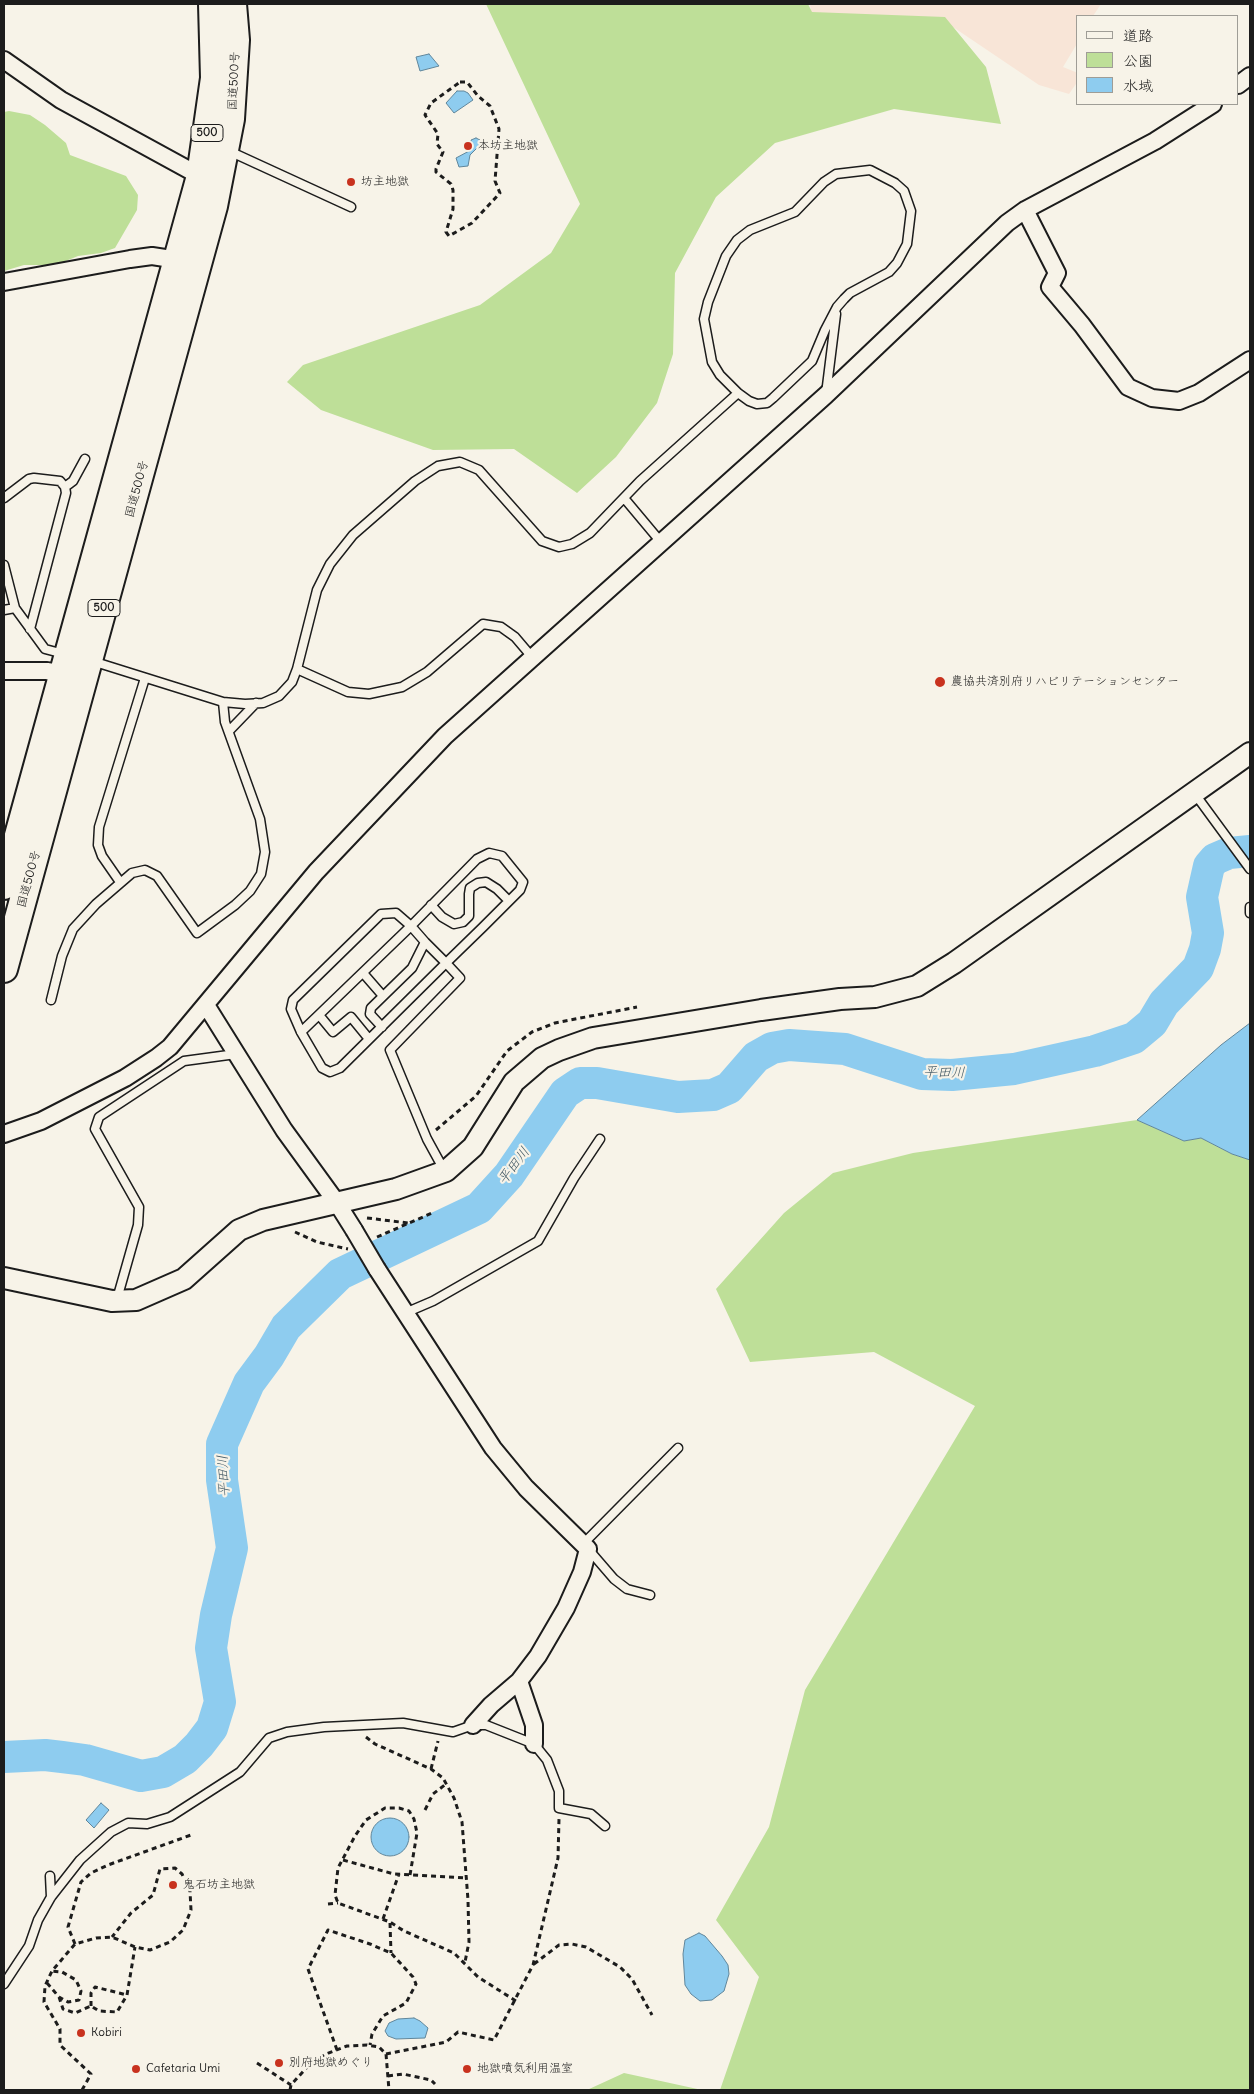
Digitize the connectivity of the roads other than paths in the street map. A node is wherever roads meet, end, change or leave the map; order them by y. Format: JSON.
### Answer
{"nodes":[{"id":1,"x":212,"y":4,"type":"edge"},
{"id":2,"x":234,"y":4,"type":"edge"},
{"id":3,"x":4,"y":60,"type":"edge"},
{"id":4,"x":1250,"y":76,"type":"edge"},
{"id":5,"x":1239,"y":84,"type":"edge"},
{"id":6,"x":1211,"y":105,"type":"edge"},
{"id":7,"x":216,"y":148,"type":"junction"},
{"id":8,"x":200,"y":176,"type":"junction"},
{"id":9,"x":351,"y":207,"type":"dead end"},
{"id":10,"x":1025,"y":210,"type":"junction"},
{"id":11,"x":178,"y":260,"type":"junction"},
{"id":12,"x":4,"y":282,"type":"edge"},
{"id":13,"x":837,"y":307,"type":"junction"},
{"id":14,"x":1250,"y":360,"type":"edge"},
{"id":15,"x":738,"y":393,"type":"junction"},
{"id":16,"x":826,"y":395,"type":"junction"},
{"id":17,"x":85,"y":459,"type":"dead end"},
{"id":18,"x":65,"y":487,"type":"junction"},
{"id":19,"x":4,"y":498,"type":"edge"},
{"id":20,"x":624,"y":498,"type":"junction"},
{"id":21,"x":660,"y":541,"type":"junction"},
{"id":22,"x":4,"y":564,"type":"edge"},
{"id":23,"x":15,"y":608,"type":"junction"},
{"id":24,"x":4,"y":610,"type":"edge"},
{"id":25,"x":30,"y":629,"type":"junction"},
{"id":26,"x":532,"y":656,"type":"junction"},
{"id":27,"x":76,"y":664,"type":"junction"},
{"id":28,"x":297,"y":669,"type":"junction"},
{"id":29,"x":4,"y":672,"type":"edge"},
{"id":30,"x":145,"y":678,"type":"junction"},
{"id":31,"x":223,"y":702,"type":"junction"},
{"id":32,"x":256,"y":703,"type":"junction"},
{"id":33,"x":229,"y":731,"type":"junction"},
{"id":34,"x":1250,"y":753,"type":"edge"},
{"id":35,"x":1197,"y":796,"type":"junction"},
{"id":36,"x":1250,"y":869,"type":"edge"},
{"id":37,"x":120,"y":882,"type":"junction"},
{"id":38,"x":4,"y":886,"type":"edge"},
{"id":39,"x":509,"y":901,"type":"junction"},
{"id":40,"x":431,"y":905,"type":"junction"},
{"id":41,"x":1250,"y":907,"type":"edge"},
{"id":42,"x":1250,"y":913,"type":"edge"},
{"id":43,"x":411,"y":926,"type":"junction"},
{"id":44,"x":425,"y":942,"type":"junction"},
{"id":45,"x":446,"y":964,"type":"junction"},
{"id":46,"x":4,"y":969,"type":"edge"},
{"id":47,"x":363,"y":972,"type":"junction"},
{"id":48,"x":383,"y":996,"type":"junction"},
{"id":49,"x":51,"y":1000,"type":"dead end"},
{"id":50,"x":206,"y":1005,"type":"junction"},
{"id":51,"x":318,"y":1015,"type":"junction"},
{"id":52,"x":382,"y":1027,"type":"junction"},
{"id":53,"x":301,"y":1032,"type":"junction"},
{"id":54,"x":370,"y":1039,"type":"junction"},
{"id":55,"x":236,"y":1054,"type":"junction"},
{"id":56,"x":4,"y":1134,"type":"edge"},
{"id":57,"x":600,"y":1140,"type":"dead end"},
{"id":58,"x":446,"y":1171,"type":"junction"},
{"id":59,"x":338,"y":1203,"type":"junction"},
{"id":60,"x":4,"y":1278,"type":"edge"},
{"id":61,"x":116,"y":1301,"type":"junction"},
{"id":62,"x":405,"y":1313,"type":"junction"},
{"id":63,"x":678,"y":1448,"type":"dead end"},
{"id":64,"x":586,"y":1546,"type":"junction"},
{"id":65,"x":650,"y":1595,"type":"dead end"},
{"id":66,"x":520,"y":1682,"type":"junction"},
{"id":67,"x":473,"y":1725,"type":"junction"},
{"id":68,"x":534,"y":1744,"type":"junction"},
{"id":69,"x":605,"y":1826,"type":"dead end"},
{"id":70,"x":50,"y":1876,"type":"dead end"},
{"id":71,"x":51,"y":1897,"type":"junction"},
{"id":72,"x":4,"y":1984,"type":"edge"}],
"edges":[{"from":1,"to":7,"type":"highway","name":"国道500号","number":"500"},
{"from":2,"to":7,"type":"highway","name":"国道500号","number":"500"},
{"from":3,"to":8,"type":"street"},
{"from":4,"to":5,"type":"street"},
{"from":6,"to":10,"type":"street"},
{"from":7,"to":8,"type":"highway","name":"国道500号","number":"500"},
{"from":7,"to":9,"type":"lane"},
{"from":7,"to":27,"type":"highway","name":"国道500号","number":"500"},
{"from":8,"to":11,"type":"highway","name":"国道500号","number":"500"},
{"from":10,"to":14,"type":"street"},
{"from":10,"to":16,"type":"street"},
{"from":11,"to":12,"type":"street"},
{"from":11,"to":27,"type":"highway","name":"国道500号","number":"500"},
{"from":13,"to":15,"type":"lane"},
{"from":13,"to":15,"type":"lane"},
{"from":13,"to":16,"type":"lane"},
{"from":15,"to":20,"type":"lane"},
{"from":16,"to":21,"type":"street"},
{"from":17,"to":18,"type":"lane"},
{"from":18,"to":19,"type":"lane"},
{"from":18,"to":25,"type":"lane"},
{"from":20,"to":21,"type":"lane"},
{"from":20,"to":28,"type":"lane"},
{"from":21,"to":26,"type":"street"},
{"from":22,"to":23,"type":"lane"},
{"from":23,"to":24,"type":"lane"},
{"from":23,"to":25,"type":"lane"},
{"from":25,"to":27,"type":"lane"},
{"from":26,"to":28,"type":"lane"},
{"from":26,"to":50,"type":"street"},
{"from":27,"to":29,"type":"street"},
{"from":27,"to":30,"type":"lane"},
{"from":27,"to":38,"type":"highway","name":"国道500号","number":"500"},
{"from":27,"to":46,"type":"highway","name":"国道500号","number":"500"},
{"from":28,"to":32,"type":"lane"},
{"from":30,"to":31,"type":"lane"},
{"from":30,"to":37,"type":"lane"},
{"from":31,"to":32,"type":"lane"},
{"from":31,"to":33,"type":"lane"},
{"from":32,"to":33,"type":"lane"},
{"from":33,"to":37,"type":"lane"},
{"from":34,"to":35,"type":"street"},
{"from":35,"to":36,"type":"lane"},
{"from":35,"to":58,"type":"street"},
{"from":37,"to":49,"type":"lane"},
{"from":39,"to":40,"type":"lane"},
{"from":39,"to":40,"type":"lane"},
{"from":39,"to":45,"type":"lane"},
{"from":40,"to":43,"type":"lane"},
{"from":41,"to":42,"type":"lane"},
{"from":43,"to":44,"type":"lane"},
{"from":43,"to":47,"type":"lane"},
{"from":43,"to":53,"type":"lane"},
{"from":44,"to":45,"type":"lane"},
{"from":44,"to":48,"type":"lane"},
{"from":45,"to":52,"type":"lane"},
{"from":45,"to":58,"type":"lane"},
{"from":47,"to":48,"type":"lane"},
{"from":47,"to":51,"type":"lane"},
{"from":48,"to":52,"type":"lane"},
{"from":50,"to":55,"type":"street"},
{"from":50,"to":56,"type":"street"},
{"from":51,"to":53,"type":"lane"},
{"from":51,"to":54,"type":"lane"},
{"from":52,"to":54,"type":"lane"},
{"from":53,"to":54,"type":"lane"},
{"from":55,"to":59,"type":"street"},
{"from":55,"to":61,"type":"lane"},
{"from":57,"to":62,"type":"lane"},
{"from":58,"to":59,"type":"street"},
{"from":59,"to":61,"type":"street"},
{"from":59,"to":62,"type":"street","bridge":true},
{"from":60,"to":61,"type":"street"},
{"from":62,"to":64,"type":"street"},
{"from":63,"to":64,"type":"lane"},
{"from":64,"to":65,"type":"lane"},
{"from":64,"to":66,"type":"street"},
{"from":66,"to":67,"type":"street"},
{"from":66,"to":68,"type":"street"},
{"from":67,"to":68,"type":"lane"},
{"from":67,"to":71,"type":"lane"},
{"from":68,"to":69,"type":"lane"},
{"from":70,"to":71,"type":"lane"},
{"from":71,"to":72,"type":"lane"}]}
